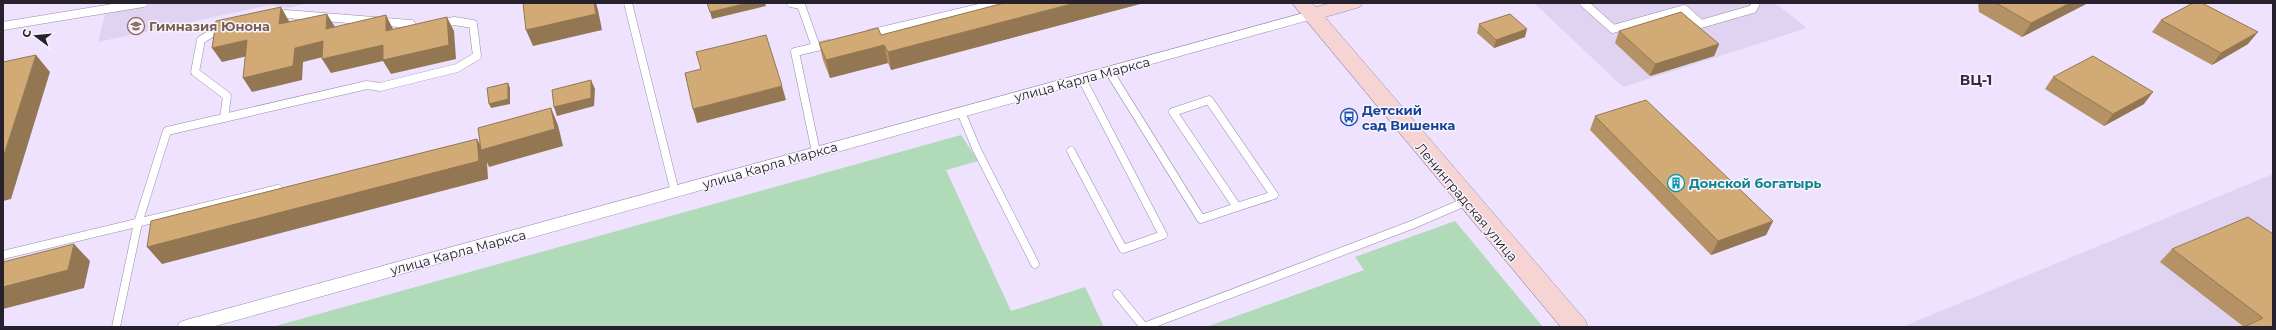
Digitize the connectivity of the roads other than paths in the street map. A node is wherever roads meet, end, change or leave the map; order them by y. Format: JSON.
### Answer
{"nodes":[{"id":1,"x":143,"y":3,"type":"edge"},
{"id":2,"x":628,"y":3,"type":"edge"},
{"id":3,"x":791,"y":3,"type":"edge"},
{"id":4,"x":1000,"y":3,"type":"edge"},
{"id":5,"x":1353,"y":3,"type":"edge"},
{"id":6,"x":1584,"y":3,"type":"edge"},
{"id":7,"x":1756,"y":3,"type":"edge"},
{"id":8,"x":1307,"y":9,"type":"edge"},
{"id":9,"x":271,"y":17,"type":"edge"},
{"id":10,"x":234,"y":24,"type":"edge"},
{"id":11,"x":3,"y":26,"type":"edge"},
{"id":12,"x":862,"y":36,"type":"edge"},
{"id":13,"x":839,"y":41,"type":"edge"},
{"id":14,"x":816,"y":47,"type":"junction"},
{"id":15,"x":1109,"y":71,"type":"junction"},
{"id":16,"x":1082,"y":79,"type":"junction"},
{"id":17,"x":962,"y":112,"type":"junction"},
{"id":18,"x":224,"y":118,"type":"junction"},
{"id":19,"x":1071,"y":151,"type":"dead end"},
{"id":20,"x":816,"y":152,"type":"junction"},
{"id":21,"x":284,"y":188,"type":"edge"},
{"id":22,"x":674,"y":192,"type":"junction"},
{"id":23,"x":1467,"y":201,"type":"junction"},
{"id":24,"x":1237,"y":207,"type":"junction"},
{"id":25,"x":138,"y":223,"type":"junction"},
{"id":26,"x":3,"y":255,"type":"edge"},
{"id":27,"x":1035,"y":264,"type":"dead end"},
{"id":28,"x":1118,"y":294,"type":"dead end"},
{"id":29,"x":116,"y":327,"type":"edge"},
{"id":30,"x":186,"y":327,"type":"edge"},
{"id":31,"x":1572,"y":327,"type":"edge"},
{"id":32,"x":1576,"y":327,"type":"edge"}],
"edges":[{"from":1,"to":11,"type":"lane"},
{"from":2,"to":22,"type":"lane"},
{"from":3,"to":14,"type":"lane"},
{"from":4,"to":12,"type":"lane"},
{"from":5,"to":8,"type":"street","name":"улица Карла Маркса"},
{"from":6,"to":7,"type":"lane"},
{"from":8,"to":15,"type":"street","name":"улица Карла Маркса"},
{"from":8,"to":23,"type":"street","name":"Ленинградская улица"},
{"from":8,"to":32,"type":"street"},
{"from":9,"to":18,"type":"lane"},
{"from":10,"to":18,"type":"lane"},
{"from":13,"to":14,"type":"lane"},
{"from":14,"to":20,"type":"lane"},
{"from":15,"to":16,"type":"street","name":"улица Карла Маркса"},
{"from":15,"to":24,"type":"lane"},
{"from":16,"to":17,"type":"street","name":"улица Карла Маркса"},
{"from":16,"to":19,"type":"lane"},
{"from":17,"to":20,"type":"street","name":"улица Карла Маркса"},
{"from":17,"to":27,"type":"lane"},
{"from":18,"to":25,"type":"lane"},
{"from":20,"to":22,"type":"street","name":"улица Карла Маркса"},
{"from":21,"to":25,"type":"lane"},
{"from":22,"to":30,"type":"street","name":"улица Карла Маркса"},
{"from":23,"to":28,"type":"lane"},
{"from":23,"to":31,"type":"street","name":"Ленинградская улица"},
{"from":24,"to":24,"type":"lane"},
{"from":25,"to":26,"type":"lane"},
{"from":25,"to":29,"type":"lane"}]}
